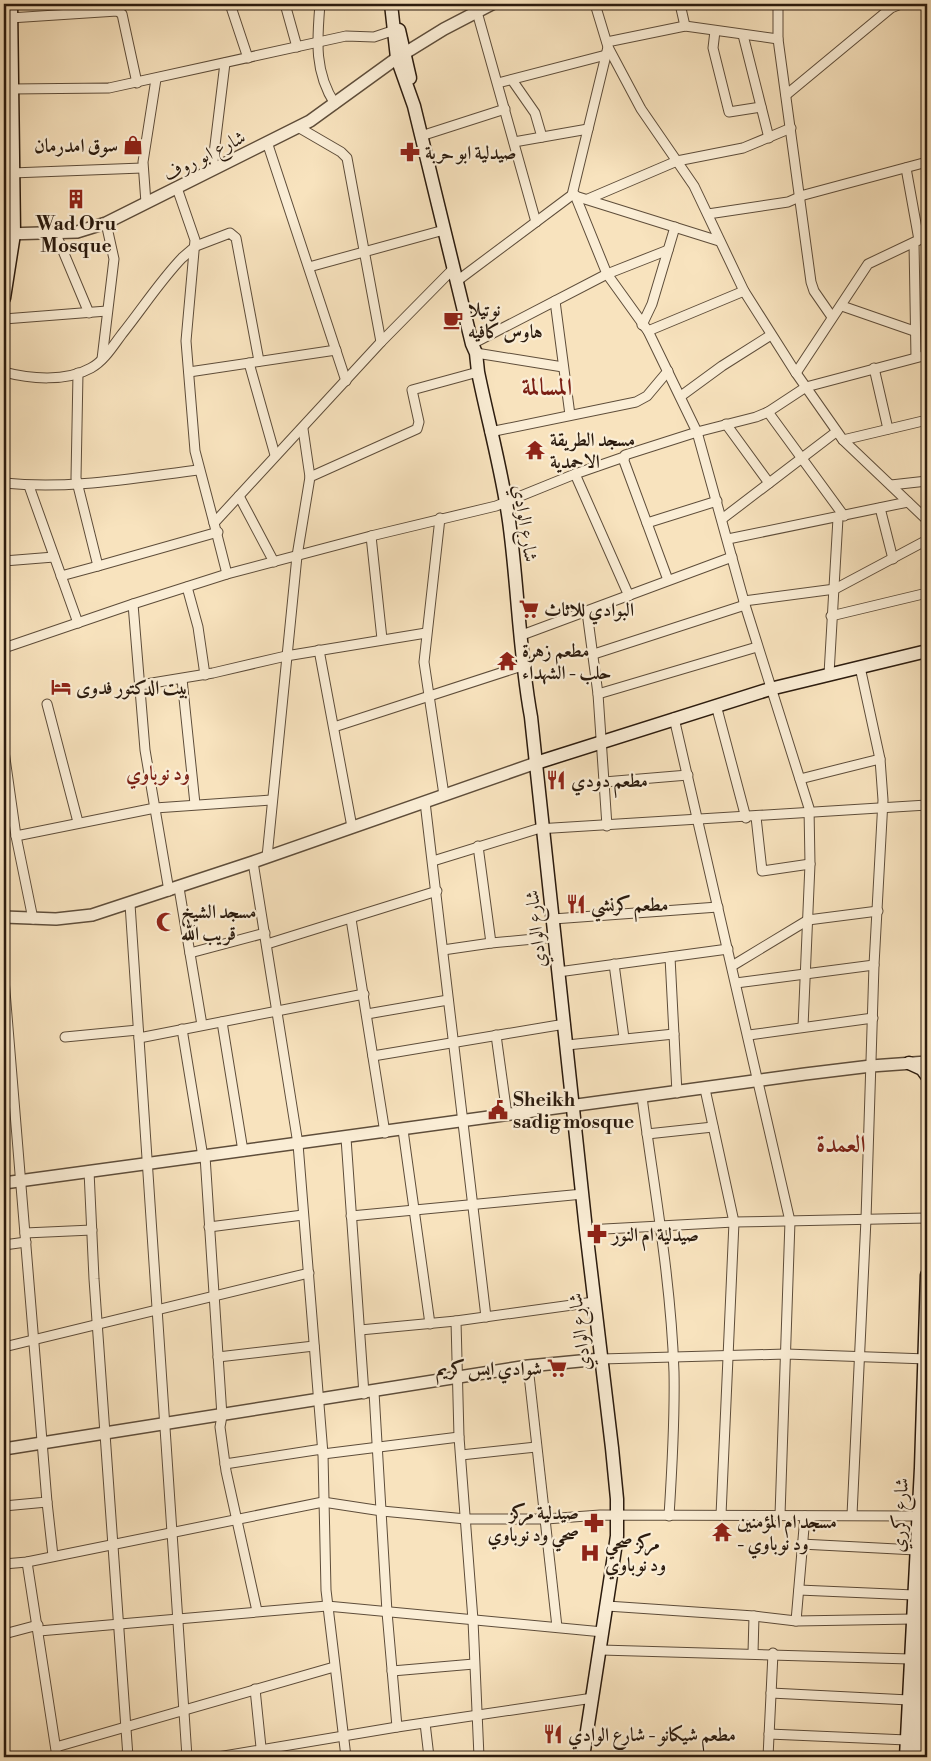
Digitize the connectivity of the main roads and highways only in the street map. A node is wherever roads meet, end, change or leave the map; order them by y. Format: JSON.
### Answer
{"nodes":[{"id":1,"x":11,"y":4,"type":"edge"},
{"id":2,"x":391,"y":8,"type":"edge"},
{"id":3,"x":402,"y":56,"type":"junction"},
{"id":4,"x":4,"y":64,"type":"edge"},
{"id":5,"x":9,"y":165,"type":"edge"},
{"id":6,"x":4,"y":190,"type":"edge"},
{"id":7,"x":6,"y":236,"type":"edge"},
{"id":8,"x":4,"y":298,"type":"edge"},
{"id":9,"x":927,"y":651,"type":"edge"},
{"id":10,"x":536,"y":763,"type":"junction"},
{"id":11,"x":909,"y":1063,"type":"road end"},
{"id":12,"x":927,"y":1076,"type":"edge"},
{"id":13,"x":927,"y":1275,"type":"edge"},
{"id":14,"x":925,"y":1359,"type":"edge"},
{"id":15,"x":922,"y":1546,"type":"edge"},
{"id":16,"x":926,"y":1585,"type":"edge"},
{"id":17,"x":920,"y":1657,"type":"edge"},
{"id":18,"x":923,"y":1731,"type":"edge"},
{"id":19,"x":583,"y":1757,"type":"edge"},
{"id":20,"x":906,"y":1757,"type":"edge"},
{"id":21,"x":917,"y":1757,"type":"edge"}],
"edges":[{"from":1,"to":5,"type":"main road"},
{"from":2,"to":3,"type":"main road"},
{"from":2,"to":3,"type":"main road"},
{"from":3,"to":10,"type":"main road","name":"شارع الوادي"},
{"from":4,"to":5,"type":"main road"},
{"from":5,"to":6,"type":"main road"},
{"from":5,"to":7,"type":"main road"},
{"from":6,"to":7,"type":"main road"},
{"from":7,"to":8,"type":"main road"},
{"from":9,"to":10,"type":"main road"},
{"from":10,"to":19,"type":"main road","name":"شارع الوادي"},
{"from":11,"to":12,"type":"main road"},
{"from":13,"to":14,"type":"main road","name":"شارع كرري"},
{"from":14,"to":15,"type":"main road","name":"شارع كرري"},
{"from":15,"to":16,"type":"main road","name":"شارع كرري"},
{"from":15,"to":17,"type":"main road","name":"شارع كرري"},
{"from":16,"to":17,"type":"main road","name":"شارع كرري"},
{"from":17,"to":18,"type":"main road","name":"شارع كرري"},
{"from":17,"to":20,"type":"main road","name":"شارع كرري"},
{"from":18,"to":21,"type":"main road","name":"شارع كرري"}]}
